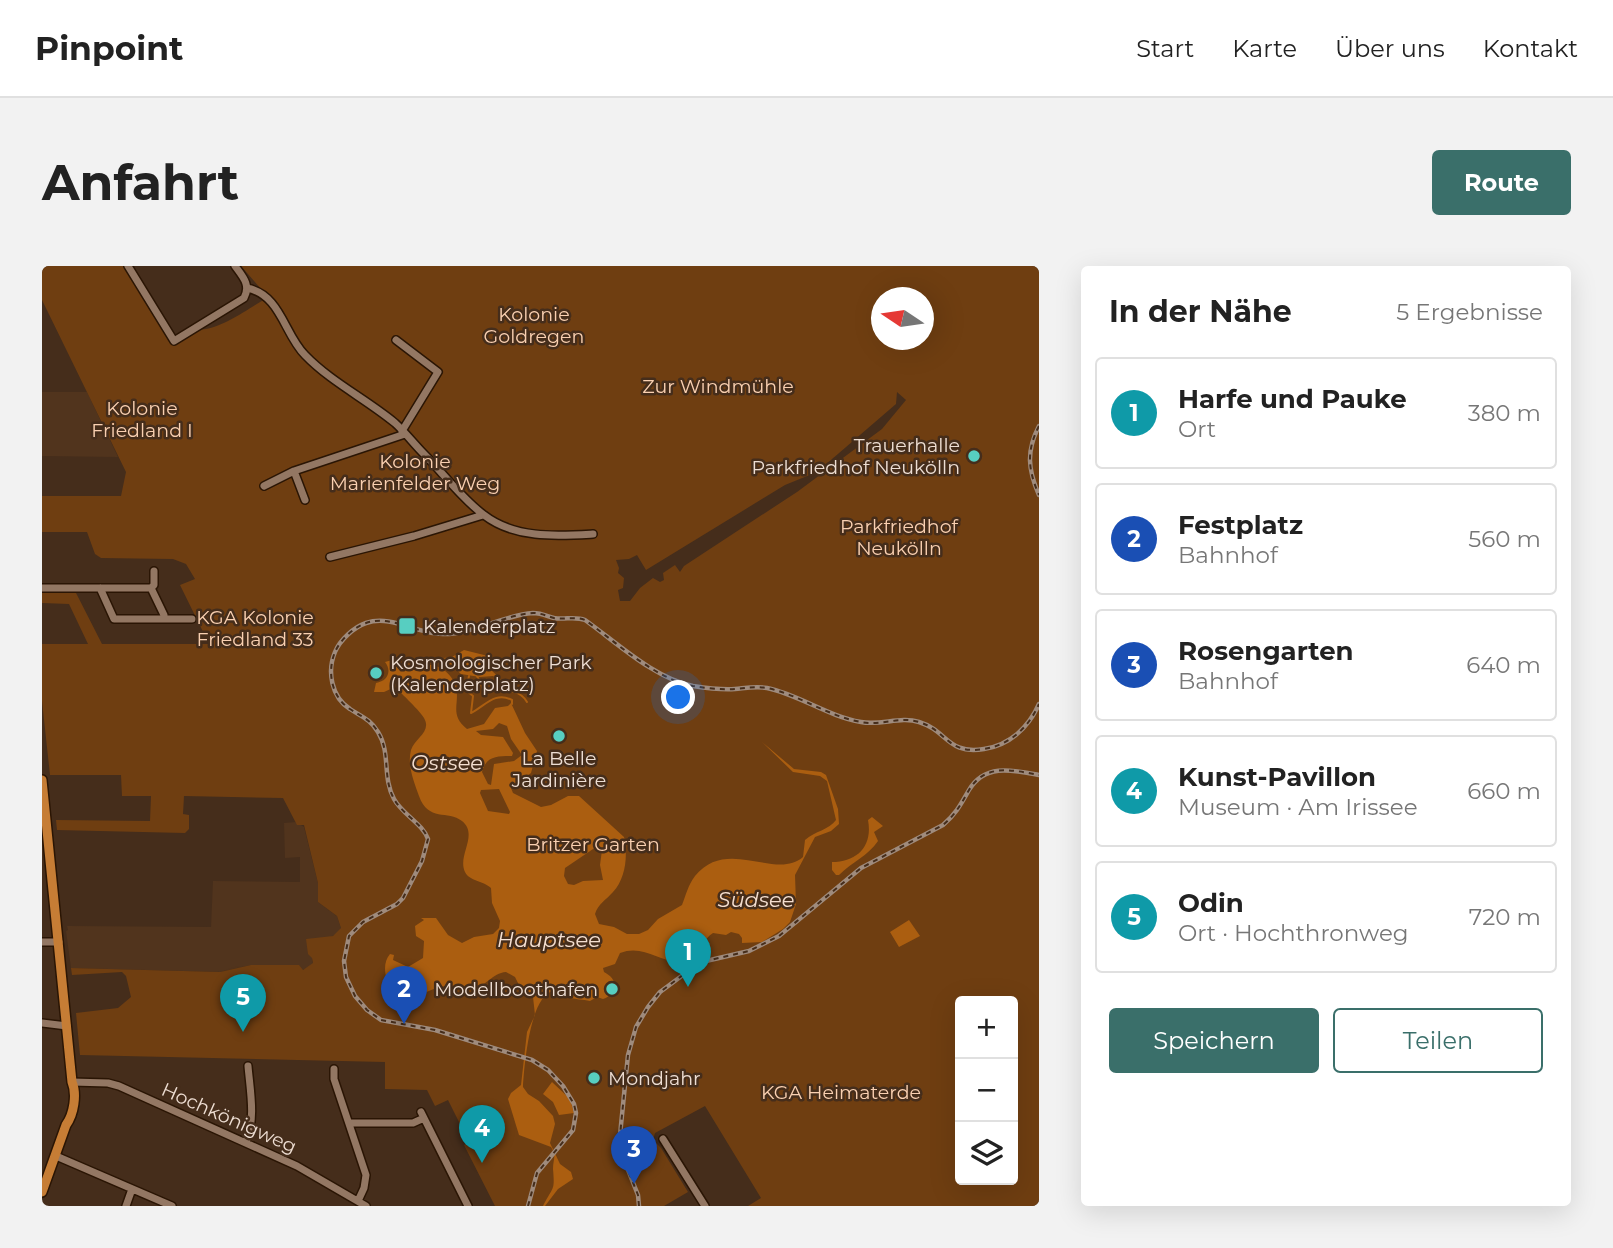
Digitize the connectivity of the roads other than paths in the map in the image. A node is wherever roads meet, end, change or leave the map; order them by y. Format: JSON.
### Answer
{"nodes":[{"id":1,"x":128,"y":266,"type":"edge"},
{"id":2,"x":235,"y":266,"type":"edge"},
{"id":3,"x":247,"y":289,"type":"junction"},
{"id":4,"x":396,"y":340,"type":"dead end"},
{"id":5,"x":403,"y":432,"type":"junction"},
{"id":6,"x":295,"y":471,"type":"junction"},
{"id":7,"x":264,"y":486,"type":"dead end"},
{"id":8,"x":305,"y":500,"type":"dead end"},
{"id":9,"x":483,"y":515,"type":"junction"},
{"id":10,"x":593,"y":534,"type":"dead end"},
{"id":11,"x":330,"y":557,"type":"dead end"},
{"id":12,"x":154,"y":570,"type":"dead end"},
{"id":13,"x":151,"y":587,"type":"junction"},
{"id":14,"x":42,"y":588,"type":"edge"},
{"id":15,"x":100,"y":588,"type":"junction"},
{"id":16,"x":164,"y":619,"type":"junction"},
{"id":17,"x":192,"y":619,"type":"dead end"},
{"id":18,"x":42,"y":780,"type":"edge"},
{"id":19,"x":46,"y":852,"type":"edge"},
{"id":20,"x":42,"y":942,"type":"edge"},
{"id":21,"x":59,"y":942,"type":"junction"},
{"id":22,"x":42,"y":1023,"type":"edge"},
{"id":23,"x":67,"y":1026,"type":"junction"},
{"id":24,"x":248,"y":1066,"type":"dead end"},
{"id":25,"x":334,"y":1069,"type":"dead end"},
{"id":26,"x":72,"y":1082,"type":"junction"},
{"id":27,"x":348,"y":1123,"type":"junction"},
{"id":28,"x":663,"y":1139,"type":"dead end"},
{"id":29,"x":246,"y":1142,"type":"junction"},
{"id":30,"x":56,"y":1156,"type":"junction"},
{"id":31,"x":45,"y":1178,"type":"edge"},
{"id":32,"x":132,"y":1189,"type":"junction"},
{"id":33,"x":42,"y":1192,"type":"edge"},
{"id":34,"x":358,"y":1201,"type":"junction"},
{"id":35,"x":126,"y":1206,"type":"edge"},
{"id":36,"x":172,"y":1206,"type":"edge"},
{"id":37,"x":366,"y":1206,"type":"edge"},
{"id":38,"x":468,"y":1206,"type":"edge"},
{"id":39,"x":705,"y":1206,"type":"edge"}],
"edges":[{"from":1,"to":3,"type":"street"},
{"from":2,"to":3,"type":"street"},
{"from":3,"to":5,"type":"street"},
{"from":4,"to":5,"type":"street"},
{"from":5,"to":6,"type":"street"},
{"from":5,"to":9,"type":"street"},
{"from":6,"to":7,"type":"street"},
{"from":6,"to":8,"type":"street"},
{"from":9,"to":10,"type":"street"},
{"from":9,"to":11,"type":"street"},
{"from":12,"to":13,"type":"street"},
{"from":13,"to":15,"type":"street"},
{"from":13,"to":16,"type":"street"},
{"from":14,"to":15,"type":"street"},
{"from":15,"to":16,"type":"street"},
{"from":16,"to":17,"type":"street"},
{"from":18,"to":19,"type":"main road"},
{"from":19,"to":21,"type":"main road"},
{"from":20,"to":21,"type":"street"},
{"from":21,"to":23,"type":"main road"},
{"from":22,"to":23,"type":"street"},
{"from":23,"to":26,"type":"main road"},
{"from":24,"to":29,"type":"street"},
{"from":25,"to":27,"type":"street"},
{"from":26,"to":29,"type":"street","name":"Hochkönigweg"},
{"from":26,"to":30,"type":"main road"},
{"from":27,"to":34,"type":"street"},
{"from":27,"to":38,"type":"street"},
{"from":28,"to":39,"type":"street"},
{"from":29,"to":34,"type":"street","name":"Hochkönigweg"},
{"from":30,"to":31,"type":"main road"},
{"from":30,"to":32,"type":"street"},
{"from":31,"to":33,"type":"main road"},
{"from":32,"to":35,"type":"street"},
{"from":32,"to":36,"type":"street"},
{"from":34,"to":37,"type":"street","name":"Hochkönigweg"}]}
